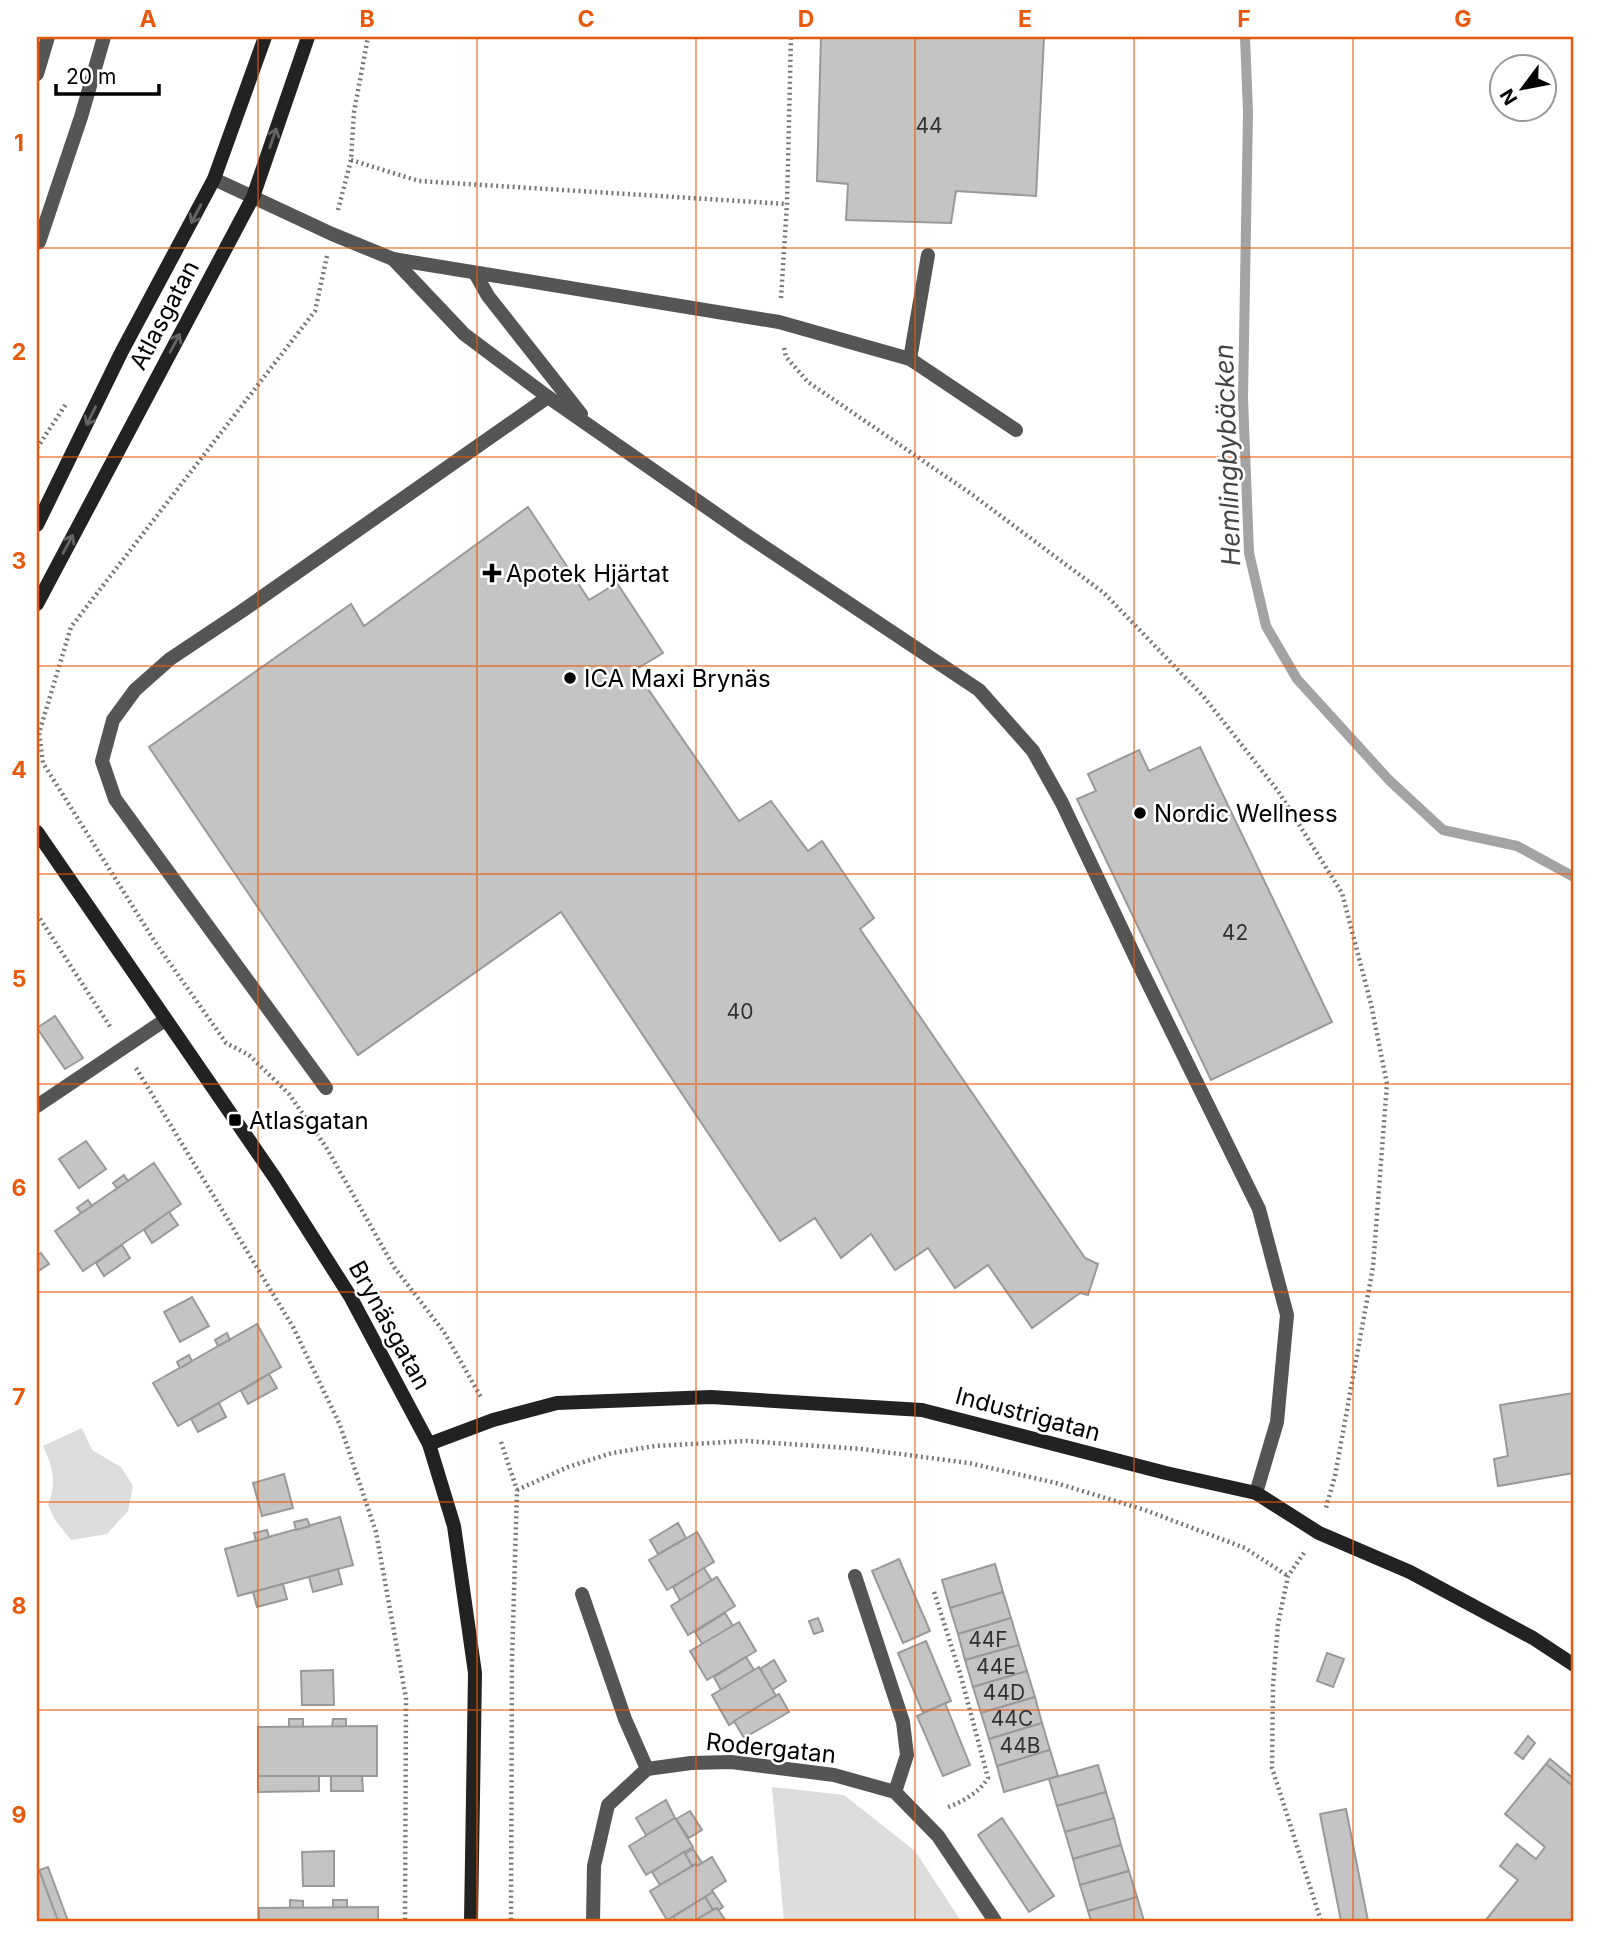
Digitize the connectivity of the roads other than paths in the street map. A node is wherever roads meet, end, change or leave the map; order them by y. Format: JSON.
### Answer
{"nodes":[{"id":1,"x":48,"y":37,"type":"edge"},
{"id":2,"x":104,"y":37,"type":"edge"},
{"id":3,"x":265,"y":37,"type":"edge"},
{"id":4,"x":308,"y":37,"type":"edge"},
{"id":5,"x":37,"y":74,"type":"edge"},
{"id":6,"x":214,"y":180,"type":"junction"},
{"id":7,"x":253,"y":197,"type":"junction"},
{"id":8,"x":37,"y":243,"type":"edge"},
{"id":9,"x":928,"y":255,"type":"dead end"},
{"id":10,"x":393,"y":259,"type":"junction"},
{"id":11,"x":475,"y":273,"type":"junction"},
{"id":12,"x":910,"y":359,"type":"junction"},
{"id":13,"x":548,"y":397,"type":"junction"},
{"id":14,"x":588,"y":424,"type":"junction"},
{"id":15,"x":1016,"y":430,"type":"dead end"},
{"id":16,"x":37,"y":525,"type":"edge"},
{"id":17,"x":37,"y":604,"type":"edge"},
{"id":18,"x":37,"y":832,"type":"edge"},
{"id":19,"x":165,"y":1020,"type":"junction"},
{"id":20,"x":326,"y":1088,"type":"dead end"},
{"id":21,"x":37,"y":1106,"type":"edge"},
{"id":22,"x":429,"y":1444,"type":"junction"},
{"id":23,"x":1256,"y":1493,"type":"junction"},
{"id":24,"x":855,"y":1576,"type":"dead end"},
{"id":25,"x":582,"y":1594,"type":"dead end"},
{"id":26,"x":1574,"y":1665,"type":"edge"},
{"id":27,"x":647,"y":1769,"type":"junction"},
{"id":28,"x":895,"y":1792,"type":"junction"},
{"id":29,"x":471,"y":1921,"type":"edge"},
{"id":30,"x":593,"y":1921,"type":"edge"},
{"id":31,"x":995,"y":1921,"type":"edge"}],
"edges":[{"from":1,"to":5,"type":"street"},
{"from":2,"to":8,"type":"street"},
{"from":3,"to":6,"type":"street","name":"Atlasgatan"},
{"from":7,"to":4,"type":"street","name":"Atlasgatan","one_way":true},
{"from":6,"to":7,"type":"street"},
{"from":6,"to":16,"type":"street","name":"Atlasgatan","one_way":true},
{"from":7,"to":10,"type":"street"},
{"from":17,"to":7,"type":"street","name":"Atlasgatan","one_way":true},
{"from":9,"to":12,"type":"street"},
{"from":10,"to":11,"type":"street"},
{"from":10,"to":13,"type":"street"},
{"from":11,"to":12,"type":"street"},
{"from":11,"to":14,"type":"street"},
{"from":12,"to":15,"type":"street"},
{"from":13,"to":14,"type":"street"},
{"from":13,"to":20,"type":"street"},
{"from":14,"to":23,"type":"street"},
{"from":18,"to":19,"type":"street","name":"Brynäsgatan"},
{"from":19,"to":21,"type":"street"},
{"from":19,"to":22,"type":"street","name":"Brynäsgatan"},
{"from":22,"to":23,"type":"street","name":"Industrigatan"},
{"from":22,"to":29,"type":"street","name":"Brynäsgatan"},
{"from":23,"to":26,"type":"street","name":"Industrigatan"},
{"from":24,"to":28,"type":"street"},
{"from":25,"to":27,"type":"street"},
{"from":27,"to":28,"type":"street","name":"Rodergatan"},
{"from":27,"to":30,"type":"street"},
{"from":28,"to":31,"type":"street","name":"Rodergatan"}]}
